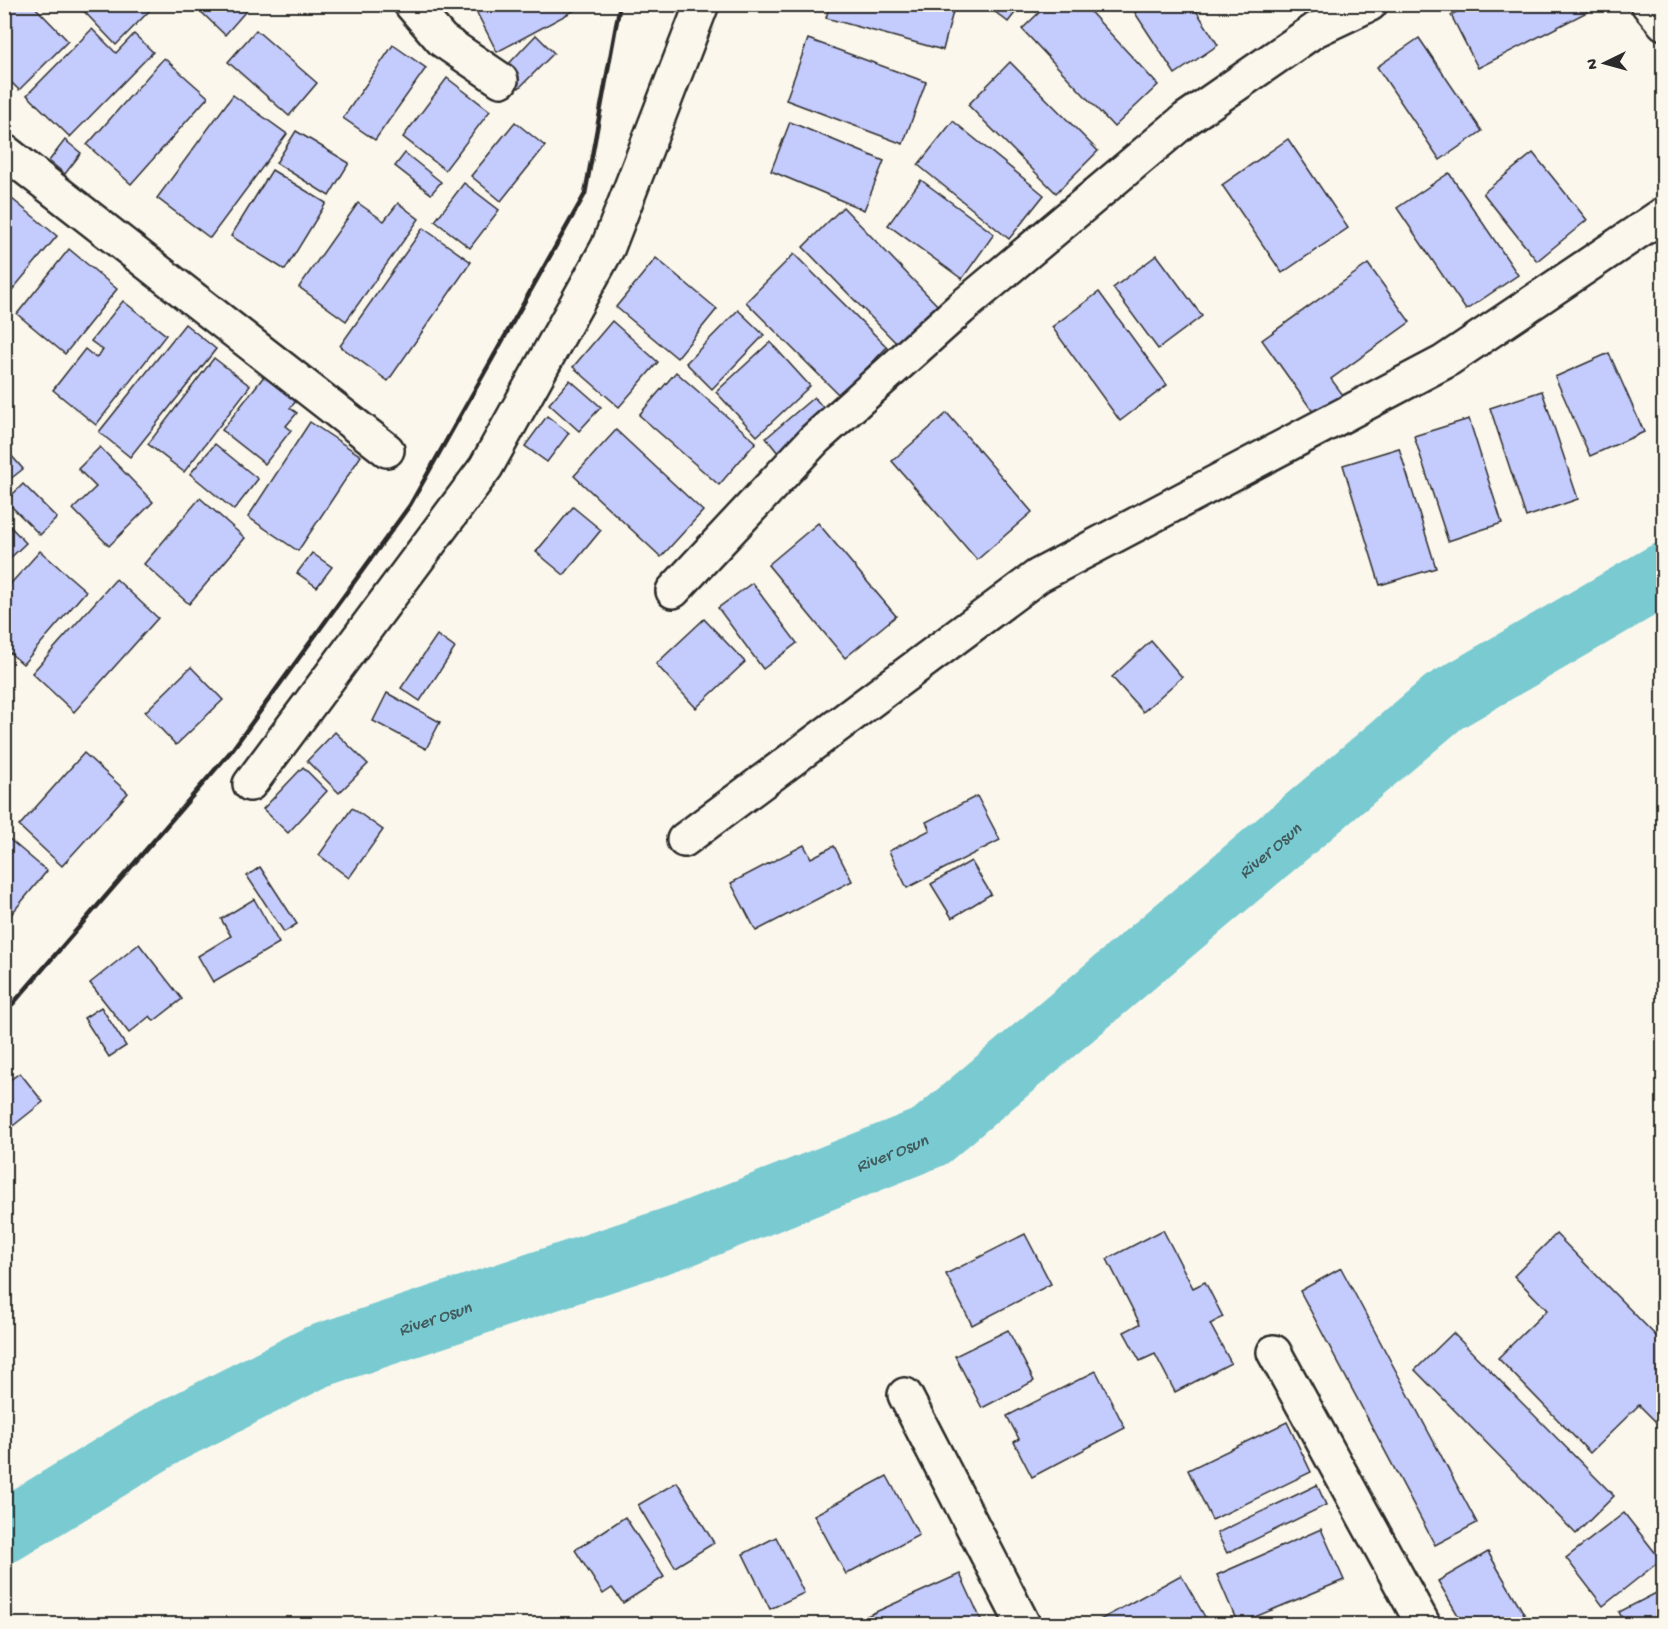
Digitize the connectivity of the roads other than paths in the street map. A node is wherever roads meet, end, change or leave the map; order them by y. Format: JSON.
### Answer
{"nodes":[{"id":1,"x":411,"y":4,"type":"edge"},
{"id":2,"x":702,"y":4,"type":"edge"},
{"id":3,"x":1370,"y":4,"type":"edge"},
{"id":4,"x":1648,"y":4,"type":"edge"},
{"id":5,"x":1664,"y":23,"type":"edge"},
{"id":6,"x":501,"y":80,"type":"dead end"},
{"id":7,"x":4,"y":151,"type":"edge"},
{"id":8,"x":1664,"y":214,"type":"edge"},
{"id":9,"x":387,"y":450,"type":"dead end"},
{"id":10,"x":673,"y":591,"type":"dead end"},
{"id":11,"x":250,"y":784,"type":"dead end"},
{"id":12,"x":684,"y":840,"type":"dead end"},
{"id":13,"x":1274,"y":1352,"type":"dead end"},
{"id":14,"x":905,"y":1395,"type":"dead end"},
{"id":15,"x":1023,"y":1624,"type":"edge"},
{"id":16,"x":1423,"y":1624,"type":"edge"}],
"edges":[{"from":1,"to":6,"type":"street"},
{"from":2,"to":11,"type":"street"},
{"from":3,"to":10,"type":"street"},
{"from":4,"to":5,"type":"street"},
{"from":7,"to":9,"type":"street"},
{"from":8,"to":12,"type":"street"},
{"from":13,"to":16,"type":"street"},
{"from":14,"to":15,"type":"street"}]}
